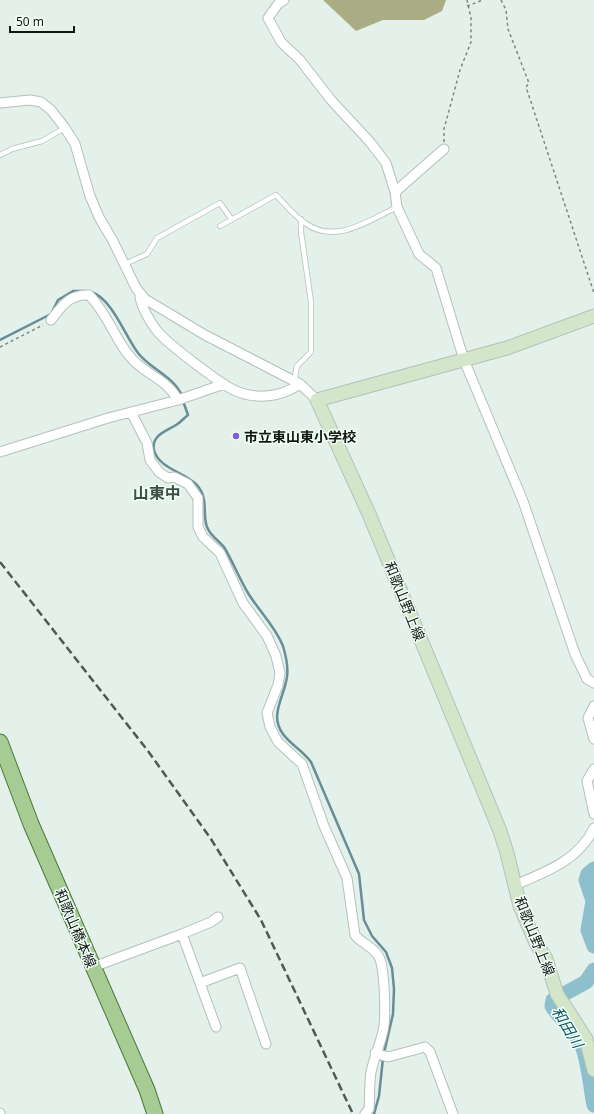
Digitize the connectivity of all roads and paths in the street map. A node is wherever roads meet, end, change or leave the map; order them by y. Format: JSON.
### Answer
{"nodes":[{"id":1,"x":284,"y":0,"type":"edge"},
{"id":2,"x":467,"y":0,"type":"edge"},
{"id":3,"x":483,"y":0,"type":"edge"},
{"id":4,"x":501,"y":0,"type":"edge"},
{"id":5,"x":467,"y":6,"type":"junction"},
{"id":6,"x":0,"y":103,"type":"edge"},
{"id":7,"x":65,"y":128,"type":"junction"},
{"id":8,"x":444,"y":149,"type":"joint"},
{"id":9,"x":0,"y":155,"type":"edge"},
{"id":10,"x":395,"y":192,"type":"junction"},
{"id":11,"x":397,"y":207,"type":"junction"},
{"id":12,"x":301,"y":219,"type":"junction"},
{"id":13,"x":232,"y":220,"type":"junction"},
{"id":14,"x":220,"y":226,"type":"dead end"},
{"id":15,"x":125,"y":264,"type":"junction"},
{"id":16,"x":140,"y":293,"type":"junction"},
{"id":17,"x":594,"y":293,"type":"edge"},
{"id":18,"x":594,"y":316,"type":"edge"},
{"id":19,"x":51,"y":320,"type":"joint"},
{"id":20,"x":0,"y":347,"type":"edge"},
{"id":21,"x":464,"y":360,"type":"junction"},
{"id":22,"x":297,"y":383,"type":"junction"},
{"id":23,"x":224,"y":384,"type":"junction"},
{"id":24,"x":178,"y":400,"type":"junction"},
{"id":25,"x":317,"y":400,"type":"junction"},
{"id":26,"x":131,"y":412,"type":"junction"},
{"id":27,"x":0,"y":452,"type":"edge"},
{"id":28,"x":594,"y":683,"type":"edge"},
{"id":29,"x":594,"y":706,"type":"edge"},
{"id":30,"x":594,"y":739,"type":"edge"},
{"id":31,"x":0,"y":742,"type":"edge"},
{"id":32,"x":594,"y":769,"type":"edge"},
{"id":33,"x":594,"y":814,"type":"edge"},
{"id":34,"x":594,"y":828,"type":"edge"},
{"id":35,"x":515,"y":885,"type":"junction"},
{"id":36,"x":218,"y":917,"type":"dead end"},
{"id":37,"x":182,"y":934,"type":"junction"},
{"id":38,"x":93,"y":967,"type":"junction"},
{"id":39,"x":200,"y":984,"type":"junction"},
{"id":40,"x":216,"y":1027,"type":"dead end"},
{"id":41,"x":266,"y":1044,"type":"dead end"},
{"id":42,"x":375,"y":1053,"type":"junction"},
{"id":43,"x":594,"y":1070,"type":"edge"},
{"id":44,"x":155,"y":1114,"type":"edge"},
{"id":45,"x":365,"y":1114,"type":"edge"},
{"id":46,"x":453,"y":1114,"type":"edge"}],
"edges":[{"from":1,"to":10,"type":"street"},
{"from":2,"to":5,"type":"path"},
{"from":3,"to":5,"type":"path"},
{"from":4,"to":17,"type":"path"},
{"from":5,"to":8,"type":"path"},
{"from":6,"to":7,"type":"street"},
{"from":7,"to":9,"type":"lane"},
{"from":7,"to":15,"type":"street"},
{"from":8,"to":10,"type":"street"},
{"from":10,"to":11,"type":"street"},
{"from":11,"to":12,"type":"lane"},
{"from":11,"to":21,"type":"street"},
{"from":12,"to":13,"type":"lane"},
{"from":12,"to":22,"type":"lane"},
{"from":13,"to":14,"type":"lane"},
{"from":13,"to":15,"type":"lane"},
{"from":15,"to":16,"type":"street"},
{"from":16,"to":22,"type":"street"},
{"from":16,"to":23,"type":"street"},
{"from":18,"to":21,"type":"main road"},
{"from":19,"to":20,"type":"path"},
{"from":19,"to":24,"type":"street"},
{"from":21,"to":25,"type":"main road"},
{"from":21,"to":28,"type":"street"},
{"from":22,"to":23,"type":"street"},
{"from":22,"to":25,"type":"street"},
{"from":23,"to":24,"type":"street"},
{"from":24,"to":26,"type":"street"},
{"from":25,"to":35,"type":"main road","name":"和歌山野上線"},
{"from":26,"to":27,"type":"street"},
{"from":26,"to":42,"type":"street"},
{"from":29,"to":30,"type":"street"},
{"from":31,"to":38,"type":"main road","name":"和歌山橋本線"},
{"from":32,"to":33,"type":"street"},
{"from":34,"to":35,"type":"street"},
{"from":35,"to":43,"type":"main road","name":"和歌山野上線"},
{"from":36,"to":37,"type":"street"},
{"from":37,"to":38,"type":"street"},
{"from":37,"to":39,"type":"street"},
{"from":38,"to":44,"type":"main road","name":"和歌山橋本線"},
{"from":39,"to":40,"type":"street"},
{"from":39,"to":41,"type":"street"},
{"from":42,"to":45,"type":"street"},
{"from":42,"to":46,"type":"street"}]}
